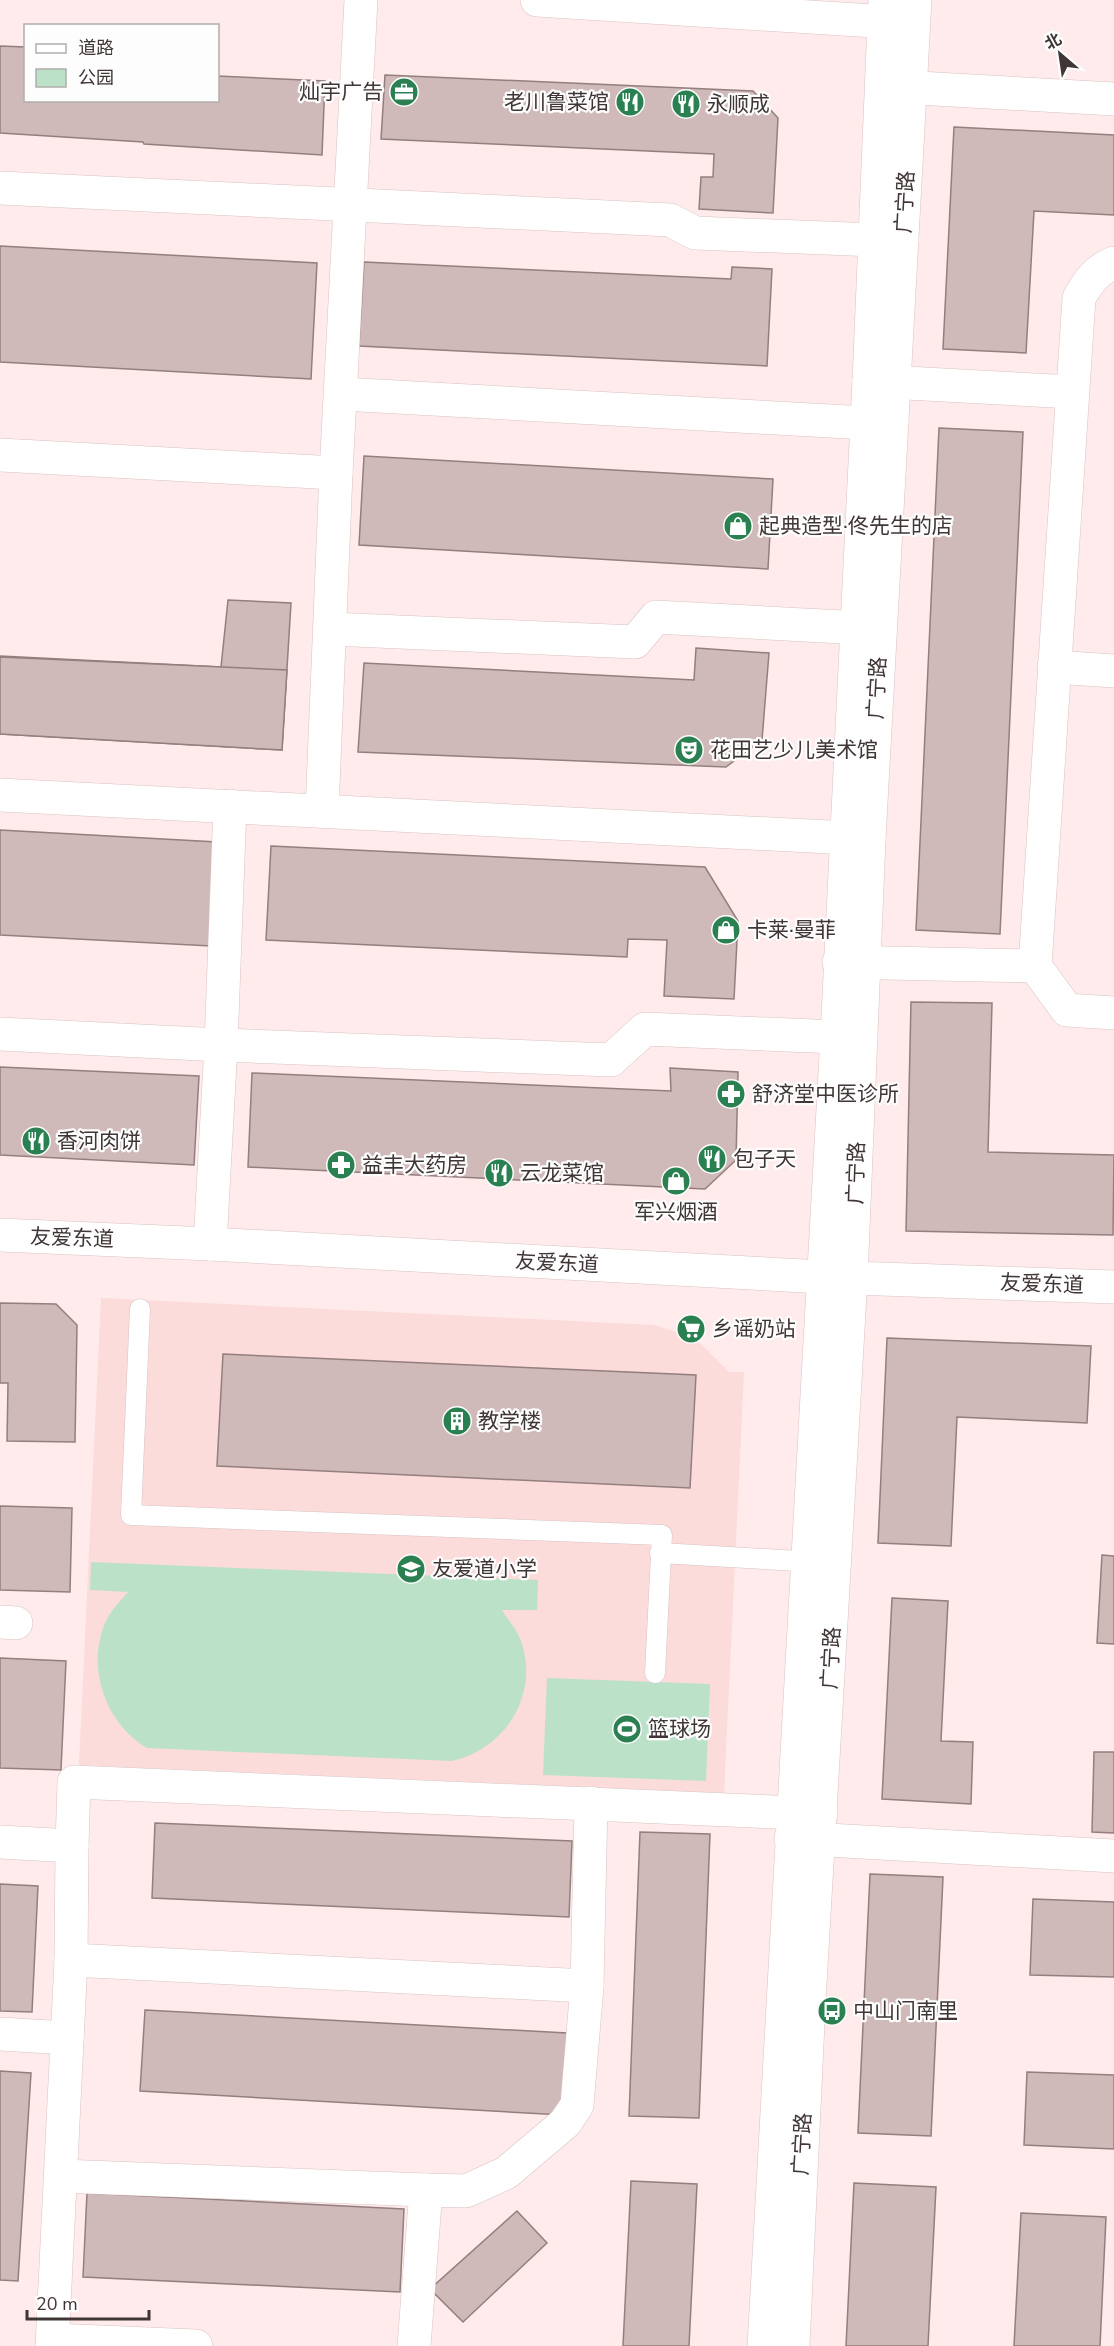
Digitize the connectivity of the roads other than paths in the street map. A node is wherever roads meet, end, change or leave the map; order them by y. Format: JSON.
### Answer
{"nodes":[{"id":1,"x":361,"y":0,"type":"edge"},
{"id":2,"x":549,"y":0,"type":"edge"},
{"id":3,"x":792,"y":0,"type":"edge"},
{"id":4,"x":899,"y":9,"type":"edge"},
{"id":5,"x":896,"y":87,"type":"junction"},
{"id":6,"x":1114,"y":99,"type":"edge"},
{"id":7,"x":0,"y":188,"type":"edge"},
{"id":8,"x":352,"y":204,"type":"junction"},
{"id":9,"x":888,"y":240,"type":"junction"},
{"id":10,"x":1114,"y":263,"type":"edge"},
{"id":11,"x":882,"y":381,"type":"junction"},
{"id":12,"x":1072,"y":392,"type":"junction"},
{"id":13,"x":342,"y":394,"type":"junction"},
{"id":14,"x":879,"y":422,"type":"junction"},
{"id":15,"x":0,"y":455,"type":"edge"},
{"id":16,"x":336,"y":473,"type":"junction"},
{"id":17,"x":330,"y":628,"type":"junction"},
{"id":18,"x":868,"y":628,"type":"junction"},
{"id":19,"x":1054,"y":667,"type":"junction"},
{"id":20,"x":1114,"y":671,"type":"edge"},
{"id":21,"x":0,"y":795,"type":"edge"},
{"id":22,"x":230,"y":806,"type":"junction"},
{"id":23,"x":322,"y":811,"type":"junction"},
{"id":24,"x":857,"y":838,"type":"junction"},
{"id":25,"x":852,"y":962,"type":"junction"},
{"id":26,"x":1035,"y":966,"type":"junction"},
{"id":27,"x":1114,"y":1013,"type":"edge"},
{"id":28,"x":0,"y":1034,"type":"edge"},
{"id":29,"x":849,"y":1038,"type":"junction"},
{"id":30,"x":222,"y":1045,"type":"junction"},
{"id":31,"x":0,"y":1235,"type":"edge"},
{"id":32,"x":210,"y":1244,"type":"junction"},
{"id":33,"x":837,"y":1278,"type":"junction"},
{"id":34,"x":1114,"y":1287,"type":"edge"},
{"id":35,"x":140,"y":1309,"type":"dead end"},
{"id":36,"x":660,"y":1553,"type":"junction"},
{"id":37,"x":823,"y":1562,"type":"junction"},
{"id":38,"x":655,"y":1673,"type":"dead end"},
{"id":39,"x":591,"y":1803,"type":"junction"},
{"id":40,"x":806,"y":1827,"type":"junction"},
{"id":41,"x":0,"y":1842,"type":"edge"},
{"id":42,"x":72,"y":1846,"type":"junction"},
{"id":43,"x":1114,"y":1856,"type":"edge"},
{"id":44,"x":71,"y":1960,"type":"junction"},
{"id":45,"x":586,"y":1986,"type":"junction"},
{"id":46,"x":0,"y":2034,"type":"edge"},
{"id":47,"x":67,"y":2038,"type":"junction"},
{"id":48,"x":61,"y":2176,"type":"junction"},
{"id":49,"x":426,"y":2190,"type":"junction"},
{"id":50,"x":52,"y":2343,"type":"edge"},
{"id":51,"x":196,"y":2346,"type":"edge"},
{"id":52,"x":414,"y":2346,"type":"edge"},
{"id":53,"x":764,"y":2346,"type":"edge"},
{"id":54,"x":793,"y":2346,"type":"edge"}],
"edges":[{"from":1,"to":8,"type":"street"},
{"from":2,"to":4,"type":"street"},
{"from":3,"to":4,"type":"street"},
{"from":4,"to":5,"type":"street","name":"广宁路"},
{"from":5,"to":6,"type":"street"},
{"from":5,"to":9,"type":"street","name":"广宁路"},
{"from":7,"to":8,"type":"street"},
{"from":8,"to":9,"type":"street"},
{"from":8,"to":13,"type":"street"},
{"from":9,"to":11,"type":"street","name":"广宁路"},
{"from":10,"to":12,"type":"street"},
{"from":11,"to":12,"type":"street"},
{"from":11,"to":14,"type":"street","name":"广宁路"},
{"from":12,"to":19,"type":"street"},
{"from":13,"to":14,"type":"street"},
{"from":13,"to":16,"type":"street"},
{"from":14,"to":18,"type":"street","name":"广宁路"},
{"from":15,"to":16,"type":"street"},
{"from":16,"to":17,"type":"street"},
{"from":17,"to":18,"type":"street"},
{"from":17,"to":23,"type":"street"},
{"from":18,"to":24,"type":"street","name":"广宁路"},
{"from":19,"to":20,"type":"street"},
{"from":19,"to":26,"type":"street"},
{"from":21,"to":22,"type":"street"},
{"from":22,"to":23,"type":"street"},
{"from":22,"to":30,"type":"street"},
{"from":23,"to":24,"type":"street"},
{"from":24,"to":25,"type":"street","name":"广宁路"},
{"from":25,"to":26,"type":"street"},
{"from":25,"to":29,"type":"street","name":"广宁路"},
{"from":26,"to":27,"type":"street"},
{"from":28,"to":30,"type":"street"},
{"from":29,"to":30,"type":"street"},
{"from":29,"to":33,"type":"street","name":"广宁路"},
{"from":30,"to":32,"type":"street"},
{"from":31,"to":32,"type":"street","name":"友爱东道"},
{"from":32,"to":33,"type":"street","name":"友爱东道"},
{"from":33,"to":34,"type":"street","name":"友爱东道"},
{"from":33,"to":37,"type":"street","name":"广宁路"},
{"from":35,"to":36,"type":"lane"},
{"from":36,"to":37,"type":"lane"},
{"from":36,"to":38,"type":"lane"},
{"from":37,"to":40,"type":"street","name":"广宁路"},
{"from":39,"to":40,"type":"street"},
{"from":39,"to":42,"type":"street"},
{"from":39,"to":45,"type":"street"},
{"from":40,"to":43,"type":"street"},
{"from":40,"to":53,"type":"street","name":"广宁路"},
{"from":40,"to":54,"type":"street","name":"广宁路"},
{"from":41,"to":42,"type":"street"},
{"from":42,"to":44,"type":"street"},
{"from":44,"to":45,"type":"street"},
{"from":44,"to":47,"type":"street"},
{"from":45,"to":49,"type":"street"},
{"from":46,"to":47,"type":"street"},
{"from":47,"to":48,"type":"street"},
{"from":48,"to":49,"type":"street"},
{"from":48,"to":50,"type":"street"},
{"from":49,"to":52,"type":"street"},
{"from":50,"to":51,"type":"street"}]}
